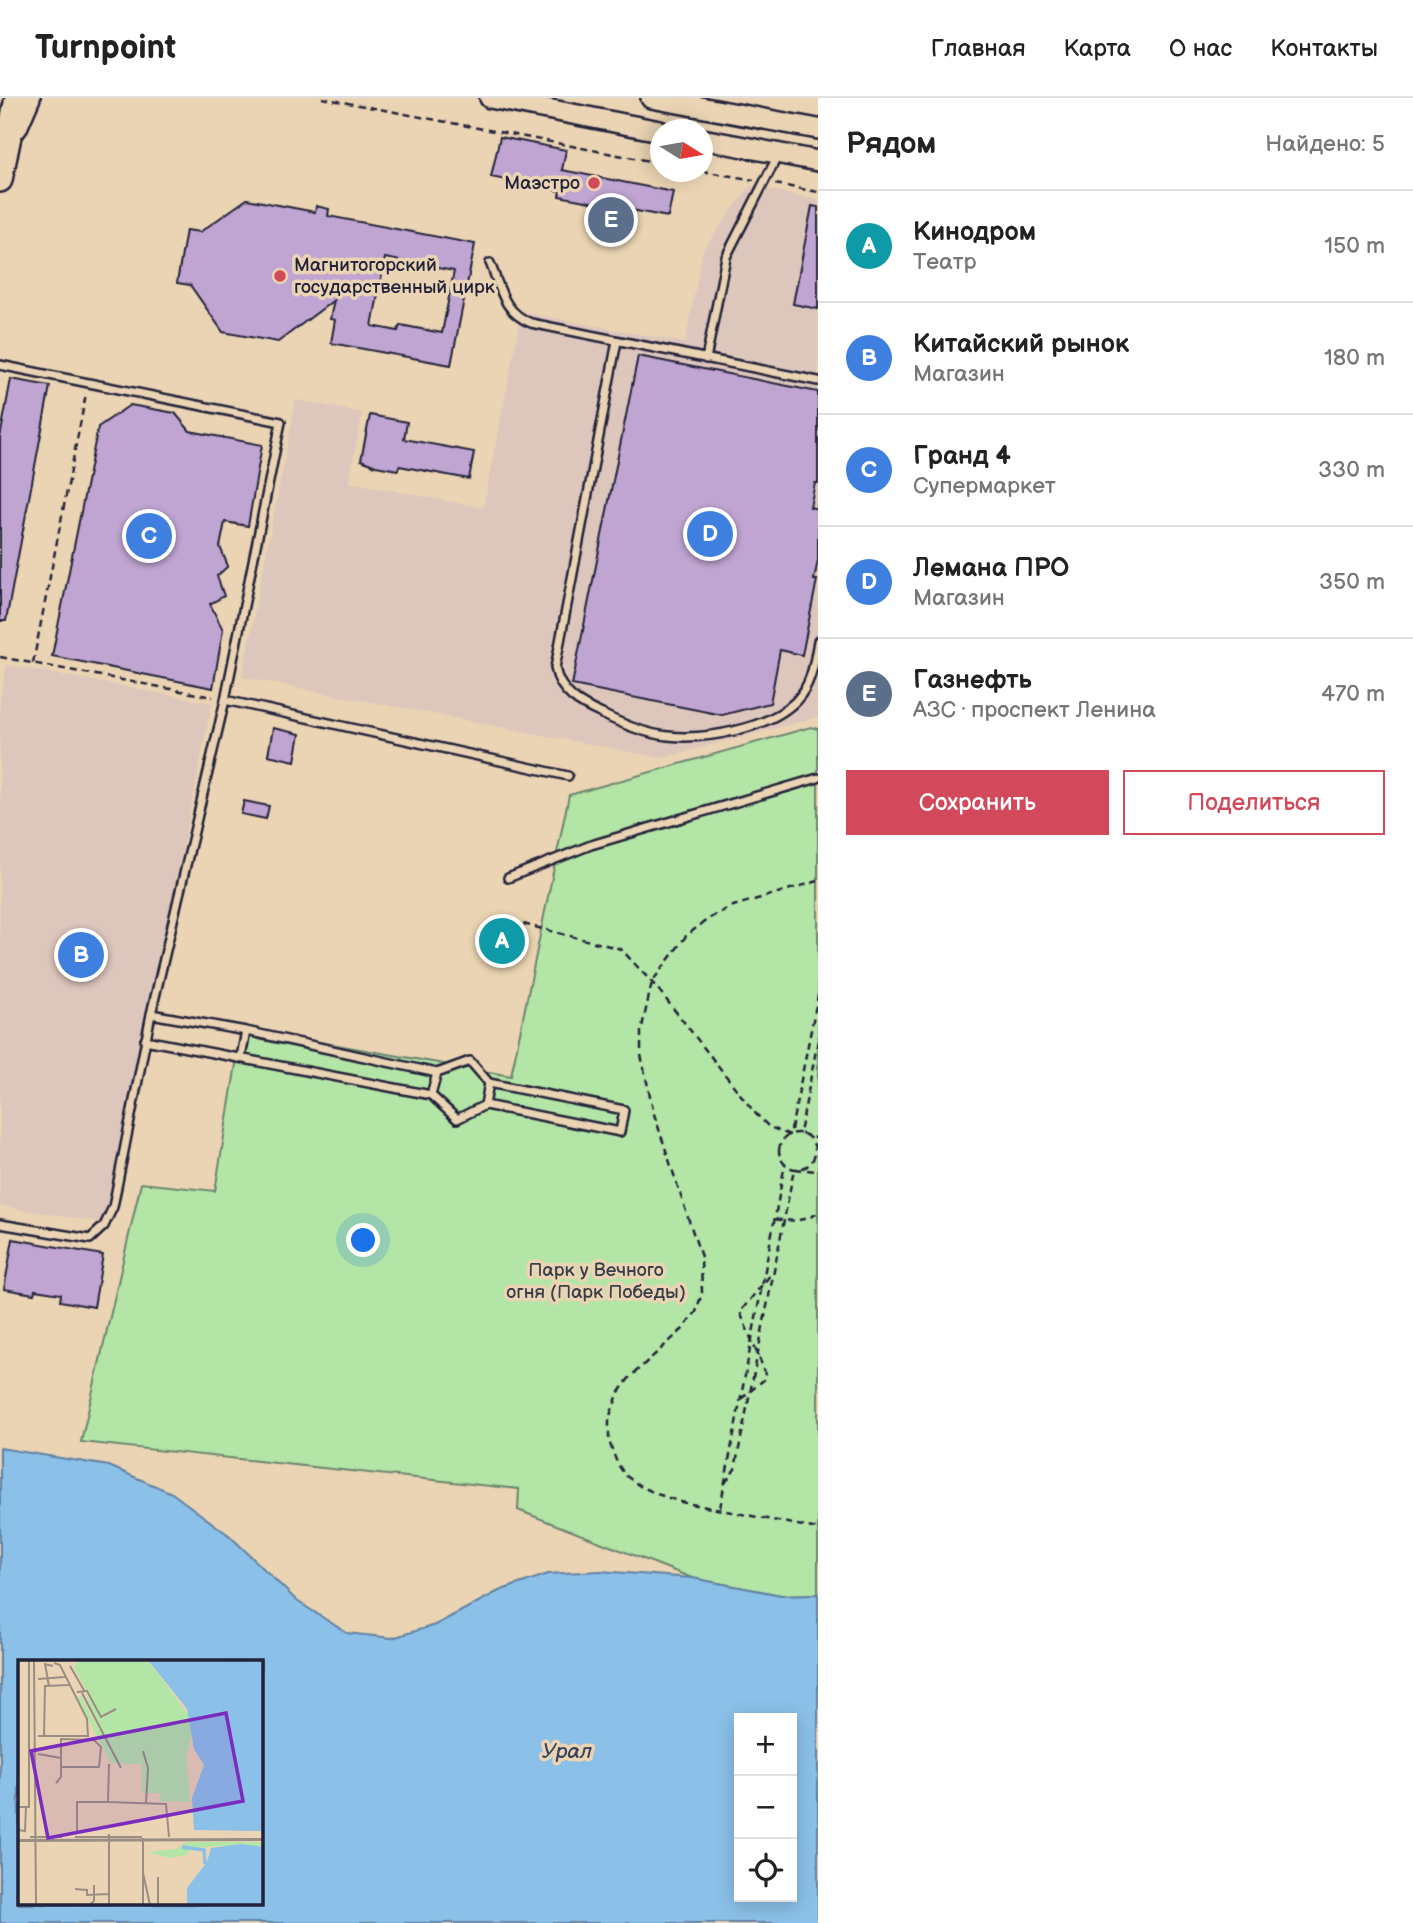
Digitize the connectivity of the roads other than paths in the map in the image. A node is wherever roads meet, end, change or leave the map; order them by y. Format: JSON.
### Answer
{"nodes":[{"id":1,"x":17,"y":98,"type":"edge"},
{"id":2,"x":30,"y":98,"type":"edge"},
{"id":3,"x":490,"y":98,"type":"edge"},
{"id":4,"x":651,"y":98,"type":"edge"},
{"id":5,"x":650,"y":129,"type":"edge"},
{"id":6,"x":818,"y":129,"type":"edge"},
{"id":7,"x":713,"y":141,"type":"edge"},
{"id":8,"x":6,"y":151,"type":"junction"},
{"id":9,"x":779,"y":153,"type":"junction"},
{"id":10,"x":818,"y":161,"type":"edge"},
{"id":11,"x":0,"y":180,"type":"edge"},
{"id":12,"x":490,"y":264,"type":"dead end"},
{"id":13,"x":617,"y":341,"type":"junction"},
{"id":14,"x":706,"y":359,"type":"junction"},
{"id":15,"x":0,"y":365,"type":"edge"},
{"id":16,"x":818,"y":381,"type":"edge"},
{"id":17,"x":818,"y":641,"type":"edge"},
{"id":18,"x":225,"y":700,"type":"junction"},
{"id":19,"x":568,"y":776,"type":"dead end"},
{"id":20,"x":818,"y":778,"type":"edge"},
{"id":21,"x":508,"y":878,"type":"dead end"},
{"id":22,"x":151,"y":1014,"type":"junction"},
{"id":23,"x":246,"y":1031,"type":"junction"},
{"id":24,"x":145,"y":1040,"type":"junction"},
{"id":25,"x":241,"y":1057,"type":"junction"},
{"id":26,"x":437,"y":1073,"type":"junction"},
{"id":27,"x":489,"y":1083,"type":"junction"},
{"id":28,"x":431,"y":1095,"type":"junction"},
{"id":29,"x":485,"y":1105,"type":"junction"},
{"id":30,"x":0,"y":1224,"type":"edge"}],
"edges":[{"from":1,"to":8,"type":"main road"},
{"from":2,"to":8,"type":"main road"},
{"from":3,"to":5,"type":"main road"},
{"from":4,"to":6,"type":"main road"},
{"from":7,"to":9,"type":"main road"},
{"from":8,"to":11,"type":"main road"},
{"from":9,"to":10,"type":"main road"},
{"from":9,"to":14,"type":"lane"},
{"from":12,"to":13,"type":"lane"},
{"from":13,"to":14,"type":"lane"},
{"from":13,"to":17,"type":"lane"},
{"from":14,"to":16,"type":"lane"},
{"from":15,"to":18,"type":"lane"},
{"from":18,"to":19,"type":"lane"},
{"from":18,"to":22,"type":"lane"},
{"from":20,"to":21,"type":"lane"},
{"from":22,"to":23,"type":"lane"},
{"from":22,"to":24,"type":"lane"},
{"from":23,"to":25,"type":"lane"},
{"from":23,"to":26,"type":"lane"},
{"from":24,"to":25,"type":"lane"},
{"from":24,"to":30,"type":"lane"},
{"from":25,"to":28,"type":"lane"},
{"from":26,"to":27,"type":"lane"},
{"from":26,"to":28,"type":"lane"},
{"from":27,"to":29,"type":"lane"},
{"from":27,"to":29,"type":"lane"},
{"from":28,"to":29,"type":"lane"}]}
